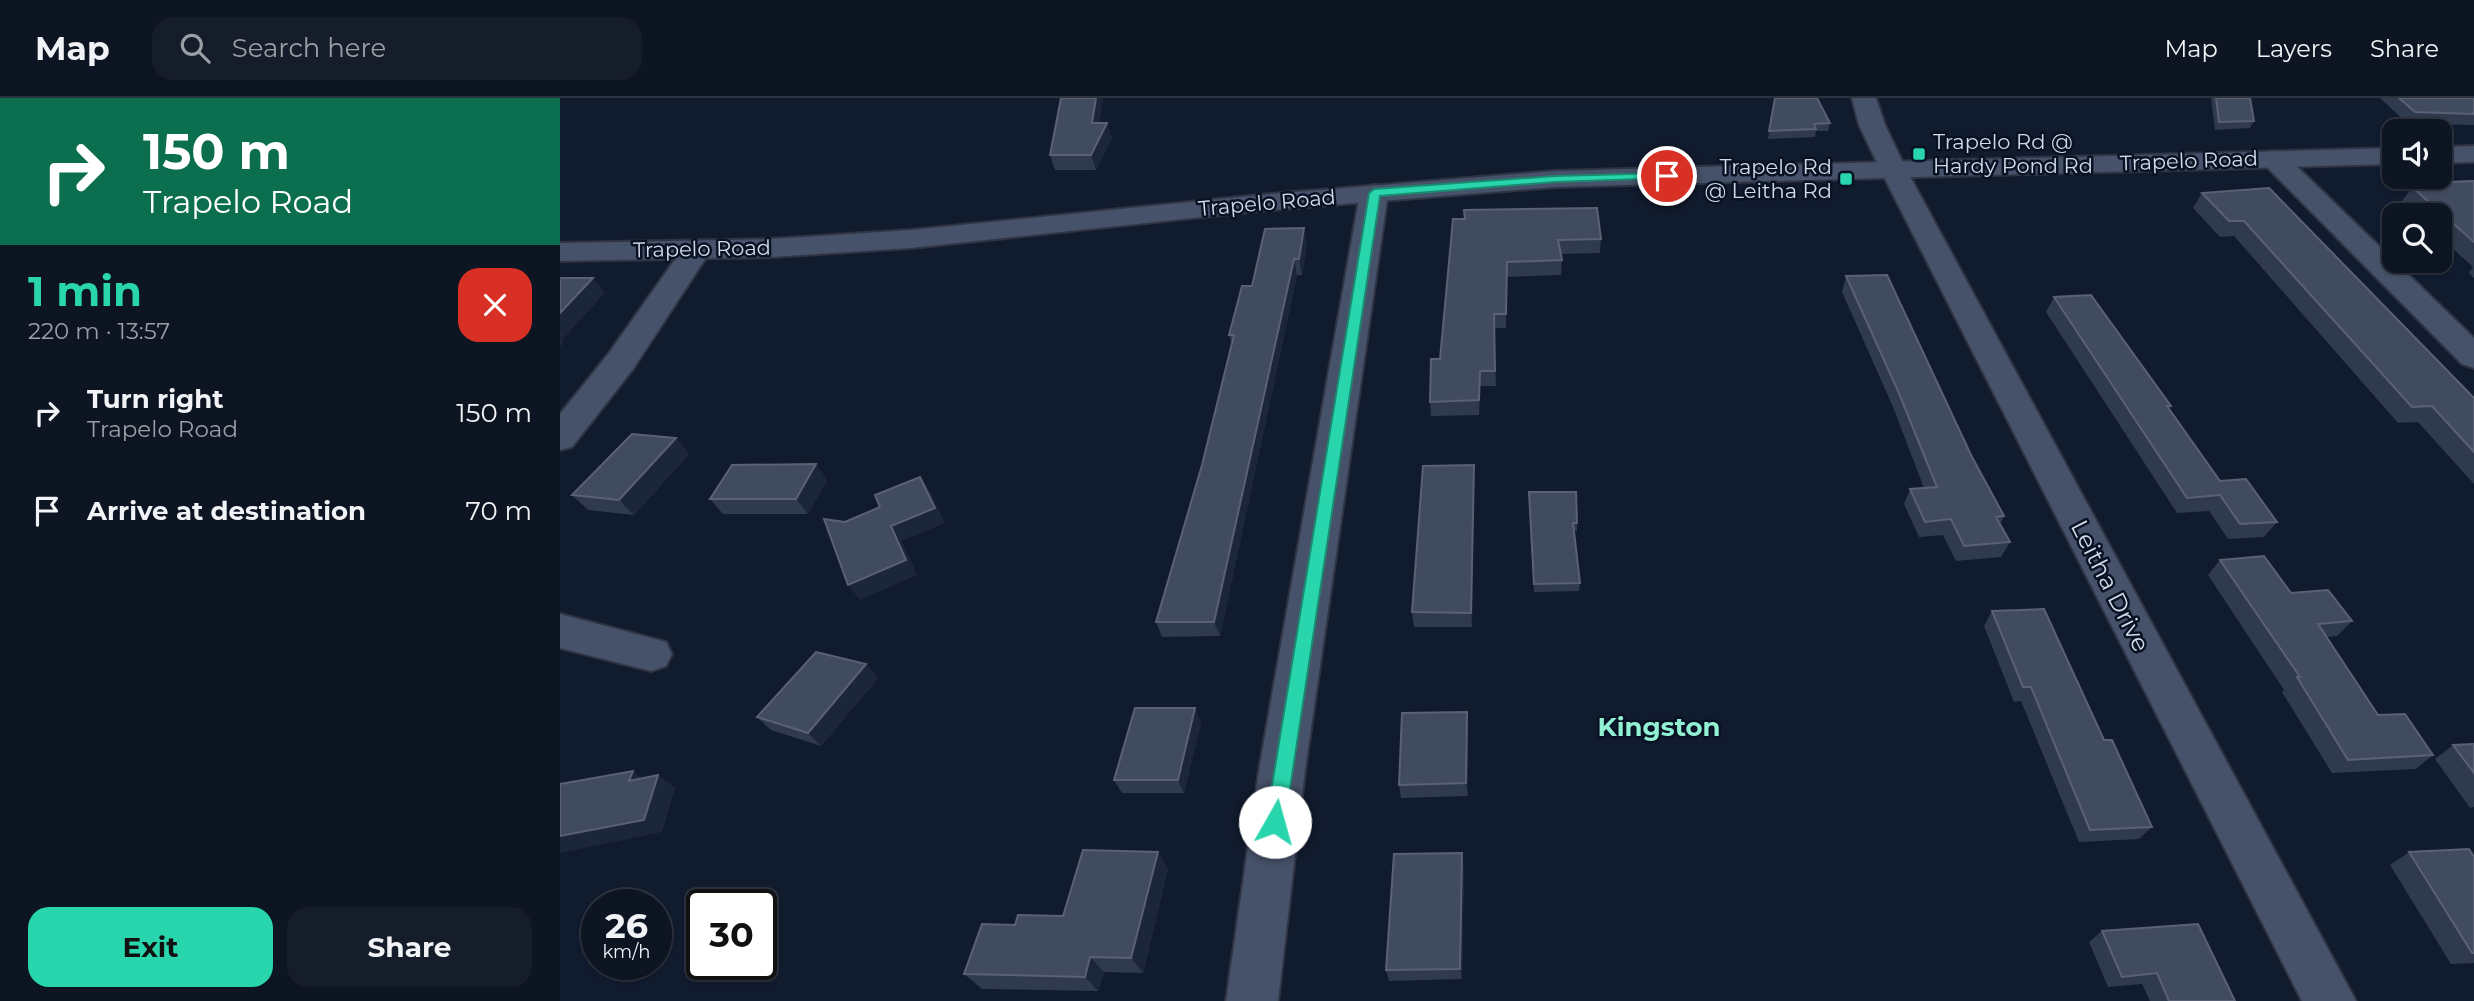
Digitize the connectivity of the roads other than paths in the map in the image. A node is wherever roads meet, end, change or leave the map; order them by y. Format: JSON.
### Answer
{"nodes":[{"id":1,"x":1864,"y":98,"type":"edge"},
{"id":2,"x":2474,"y":154,"type":"edge"},
{"id":3,"x":2452,"y":155,"type":"edge"},
{"id":4,"x":2382,"y":156,"type":"edge"},
{"id":5,"x":2274,"y":159,"type":"junction"},
{"id":6,"x":1893,"y":169,"type":"junction"},
{"id":7,"x":1374,"y":193,"type":"junction"},
{"id":8,"x":696,"y":250,"type":"junction"},
{"id":9,"x":560,"y":252,"type":"edge"},
{"id":10,"x":2474,"y":357,"type":"edge"},
{"id":11,"x":560,"y":438,"type":"edge"},
{"id":12,"x":560,"y":631,"type":"edge"},
{"id":13,"x":651,"y":654,"type":"dead end"},
{"id":14,"x":1252,"y":1001,"type":"edge"},
{"id":15,"x":2329,"y":1001,"type":"edge"}],
"edges":[{"from":1,"to":6,"type":"street","name":"Leitha Drive"},
{"from":2,"to":3,"type":"street"},
{"from":4,"to":5,"type":"street","name":"Trapelo Road"},
{"from":5,"to":6,"type":"street","name":"Trapelo Road"},
{"from":5,"to":10,"type":"street"},
{"from":6,"to":7,"type":"street","name":"Trapelo Road"},
{"from":6,"to":15,"type":"street","name":"Leitha Drive"},
{"from":7,"to":8,"type":"street","name":"Trapelo Road"},
{"from":7,"to":14,"type":"street"},
{"from":8,"to":9,"type":"street","name":"Trapelo Road"},
{"from":8,"to":11,"type":"street"},
{"from":12,"to":13,"type":"street"}]}
